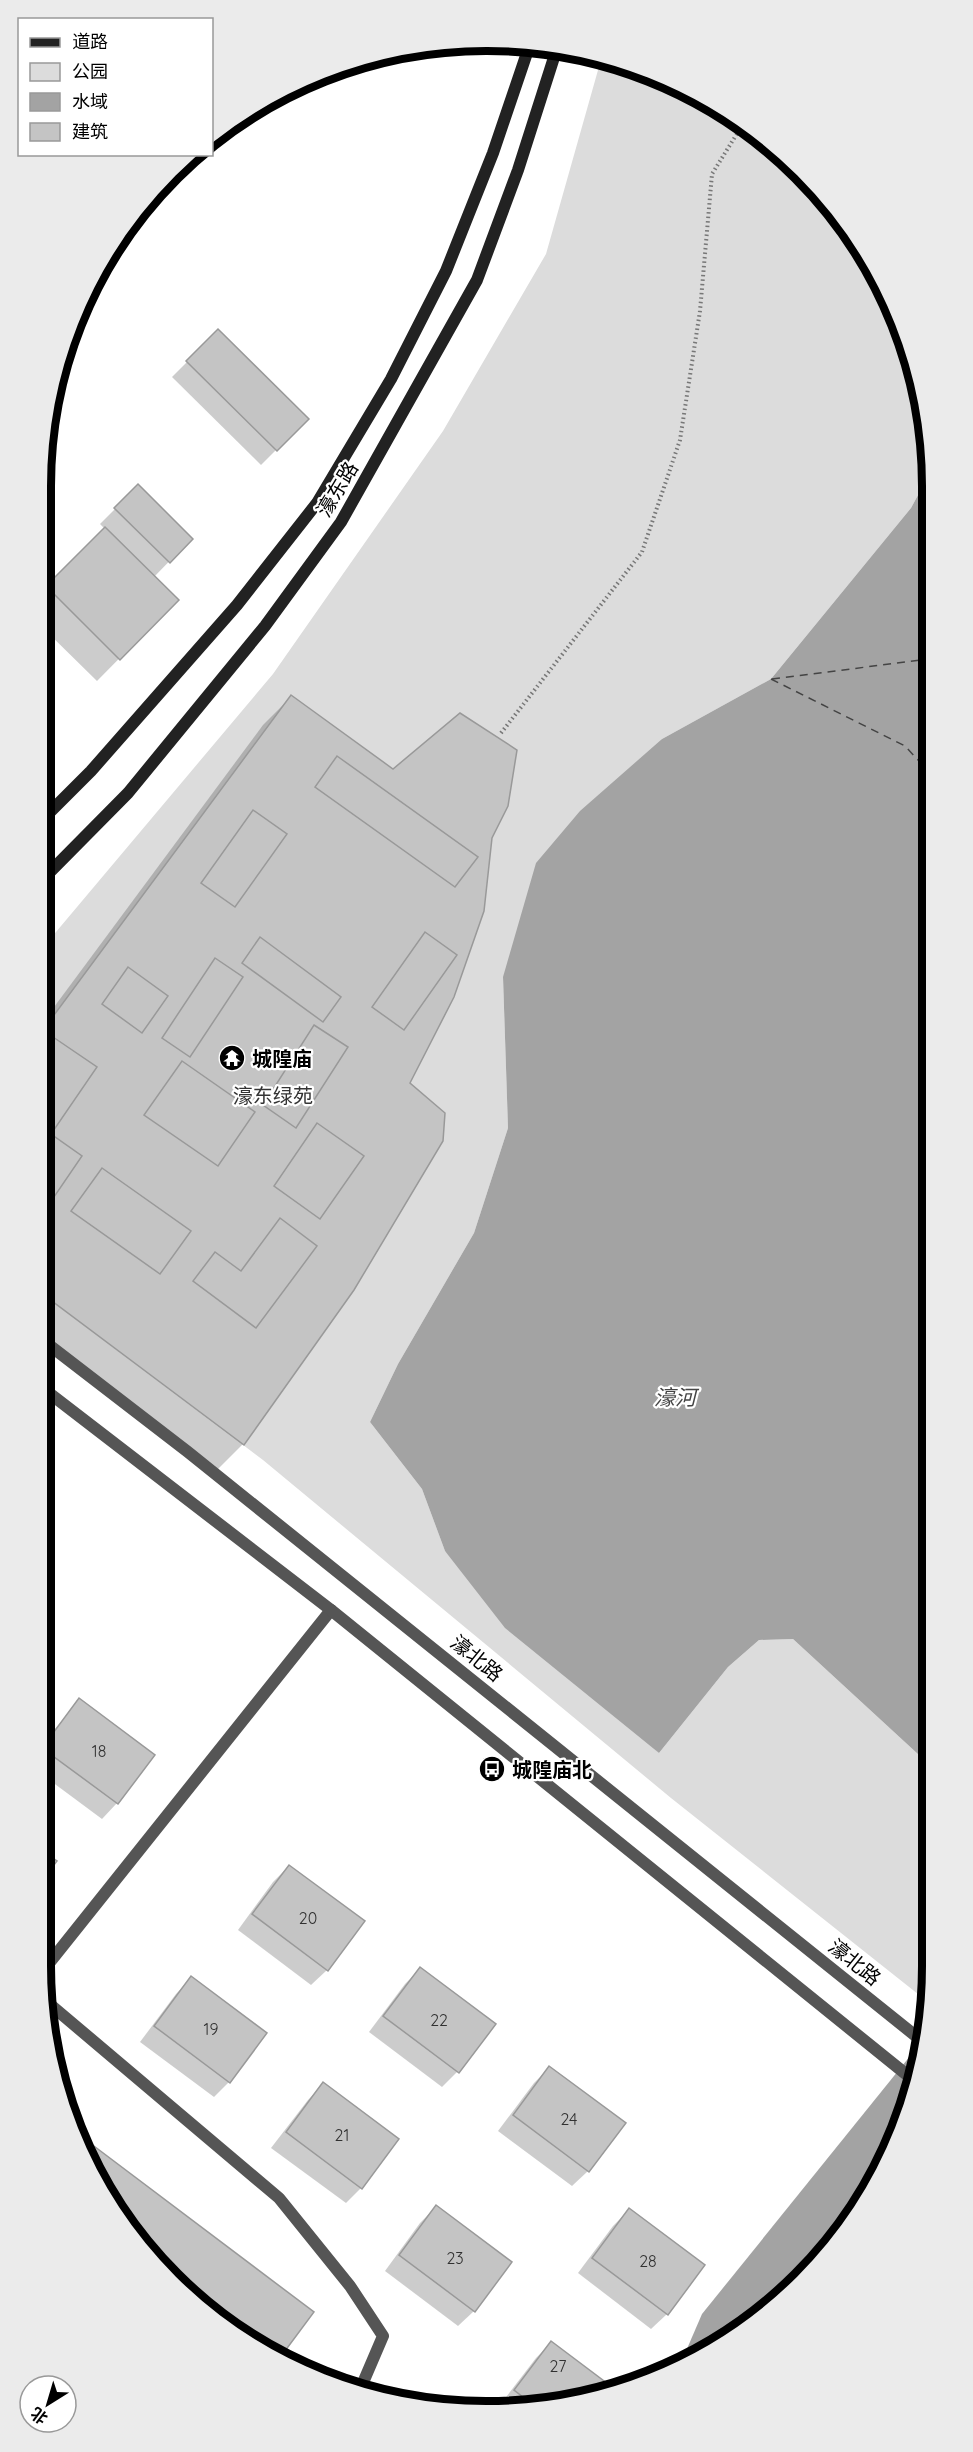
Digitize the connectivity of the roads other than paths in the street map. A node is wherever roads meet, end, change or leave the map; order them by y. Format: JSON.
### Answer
{"nodes":[{"id":1,"x":527,"y":53,"type":"edge"},
{"id":2,"x":554,"y":57,"type":"edge"},
{"id":3,"x":51,"y":811,"type":"edge"},
{"id":4,"x":51,"y":871,"type":"edge"},
{"id":5,"x":51,"y":1346,"type":"edge"},
{"id":6,"x":51,"y":1394,"type":"edge"},
{"id":7,"x":331,"y":1610,"type":"junction"},
{"id":8,"x":51,"y":1961,"type":"edge"},
{"id":9,"x":53,"y":2007,"type":"edge"},
{"id":10,"x":916,"y":2037,"type":"edge"},
{"id":11,"x":908,"y":2076,"type":"edge"},
{"id":12,"x":363,"y":2383,"type":"edge"}],
"edges":[{"from":1,"to":3,"type":"main road","name":"濠东路"},
{"from":2,"to":4,"type":"main road","name":"濠东路"},
{"from":5,"to":10,"type":"street","name":"濠北路"},
{"from":6,"to":7,"type":"street"},
{"from":7,"to":8,"type":"street"},
{"from":7,"to":11,"type":"street"},
{"from":9,"to":12,"type":"street"}]}
